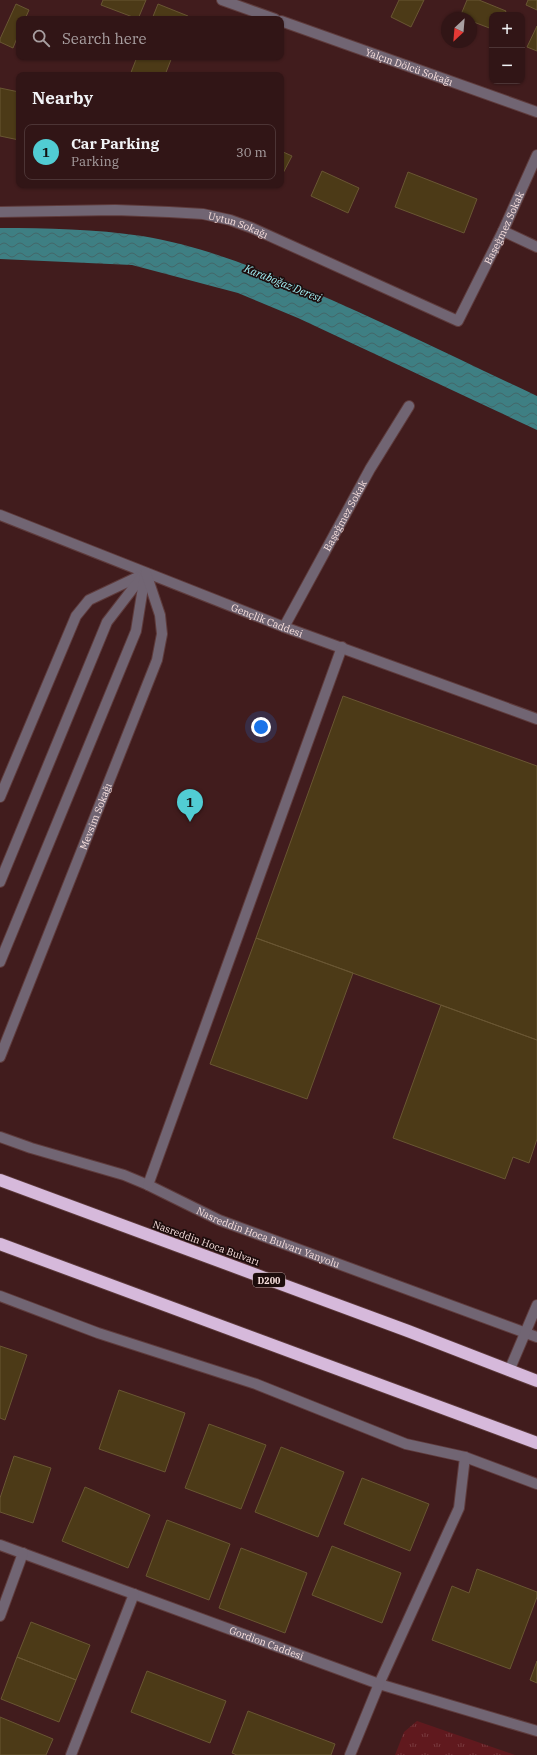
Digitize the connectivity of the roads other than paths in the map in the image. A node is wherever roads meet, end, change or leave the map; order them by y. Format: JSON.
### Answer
{"nodes":[{"id":1,"x":222,"y":0,"type":"edge"},
{"id":2,"x":267,"y":16,"type":"edge"},
{"id":3,"x":284,"y":22,"type":"edge"},
{"id":4,"x":537,"y":112,"type":"edge"},
{"id":5,"x":537,"y":155,"type":"edge"},
{"id":6,"x":0,"y":212,"type":"edge"},
{"id":7,"x":503,"y":231,"type":"junction"},
{"id":8,"x":537,"y":247,"type":"edge"},
{"id":9,"x":458,"y":321,"type":"joint"},
{"id":10,"x":409,"y":406,"type":"dead end"},
{"id":11,"x":0,"y":515,"type":"edge"},
{"id":12,"x":146,"y":573,"type":"junction"},
{"id":13,"x":284,"y":627,"type":"junction"},
{"id":14,"x":342,"y":647,"type":"junction"},
{"id":15,"x":537,"y":719,"type":"edge"},
{"id":16,"x":0,"y":798,"type":"edge"},
{"id":17,"x":0,"y":882,"type":"edge"},
{"id":18,"x":0,"y":962,"type":"edge"},
{"id":19,"x":0,"y":1056,"type":"edge"},
{"id":20,"x":0,"y":1137,"type":"edge"},
{"id":21,"x":0,"y":1180,"type":"edge"},
{"id":22,"x":148,"y":1185,"type":"junction"},
{"id":23,"x":0,"y":1244,"type":"edge"},
{"id":24,"x":0,"y":1296,"type":"edge"},
{"id":25,"x":537,"y":1305,"type":"edge"},
{"id":26,"x":525,"y":1333,"type":"junction"},
{"id":27,"x":537,"y":1337,"type":"edge"},
{"id":28,"x":509,"y":1371,"type":"junction"},
{"id":29,"x":537,"y":1381,"type":"edge"},
{"id":30,"x":537,"y":1443,"type":"edge"},
{"id":31,"x":465,"y":1457,"type":"junction"},
{"id":32,"x":537,"y":1484,"type":"edge"},
{"id":33,"x":0,"y":1545,"type":"edge"},
{"id":34,"x":23,"y":1553,"type":"junction"},
{"id":35,"x":134,"y":1594,"type":"junction"},
{"id":36,"x":0,"y":1616,"type":"edge"},
{"id":37,"x":379,"y":1684,"type":"junction"},
{"id":38,"x":537,"y":1731,"type":"edge"},
{"id":39,"x":71,"y":1755,"type":"edge"},
{"id":40,"x":350,"y":1755,"type":"edge"}],
"edges":[{"from":1,"to":2,"type":"street"},
{"from":3,"to":4,"type":"street","name":"Yalçın Dölcü Sokağı"},
{"from":5,"to":7,"type":"street","name":"Başeğmez Sokak"},
{"from":6,"to":9,"type":"street","name":"Uytun Sokağı"},
{"from":7,"to":8,"type":"street"},
{"from":7,"to":9,"type":"street","name":"Başeğmez Sokak"},
{"from":10,"to":13,"type":"street","name":"Başeğmez Sokak"},
{"from":11,"to":12,"type":"street","name":"Gençlik Caddesi"},
{"from":12,"to":13,"type":"street","name":"Gençlik Caddesi"},
{"from":12,"to":16,"type":"street"},
{"from":12,"to":17,"type":"street"},
{"from":12,"to":18,"type":"street"},
{"from":12,"to":19,"type":"street","name":"Mevsim Sokağı"},
{"from":13,"to":14,"type":"street","name":"Gençlik Caddesi"},
{"from":14,"to":15,"type":"street","name":"Gençlik Caddesi"},
{"from":14,"to":22,"type":"street"},
{"from":20,"to":22,"type":"street","name":"Nasreddin Hoca Bulvarı Yanyolu"},
{"from":21,"to":28,"type":"highway","name":"Nasreddin Hoca Bulvarı","number":"D200"},
{"from":22,"to":26,"type":"street","name":"Nasreddin Hoca Bulvarı Yanyolu"},
{"from":23,"to":30,"type":"highway"},
{"from":24,"to":31,"type":"street"},
{"from":25,"to":26,"type":"street"},
{"from":26,"to":27,"type":"street","name":"Nasreddin Hoca Bulvarı Yanyolu"},
{"from":26,"to":28,"type":"street"},
{"from":28,"to":29,"type":"highway","name":"Nasreddin Hoca Bulvarı","number":"D200"},
{"from":31,"to":32,"type":"street"},
{"from":31,"to":37,"type":"street"},
{"from":33,"to":34,"type":"street","name":"Gordion Caddesi"},
{"from":34,"to":35,"type":"street","name":"Gordion Caddesi"},
{"from":34,"to":36,"type":"street"},
{"from":35,"to":37,"type":"street","name":"Gordion Caddesi"},
{"from":35,"to":39,"type":"street"},
{"from":37,"to":38,"type":"street","name":"Gordion Caddesi"},
{"from":37,"to":40,"type":"street"}]}
